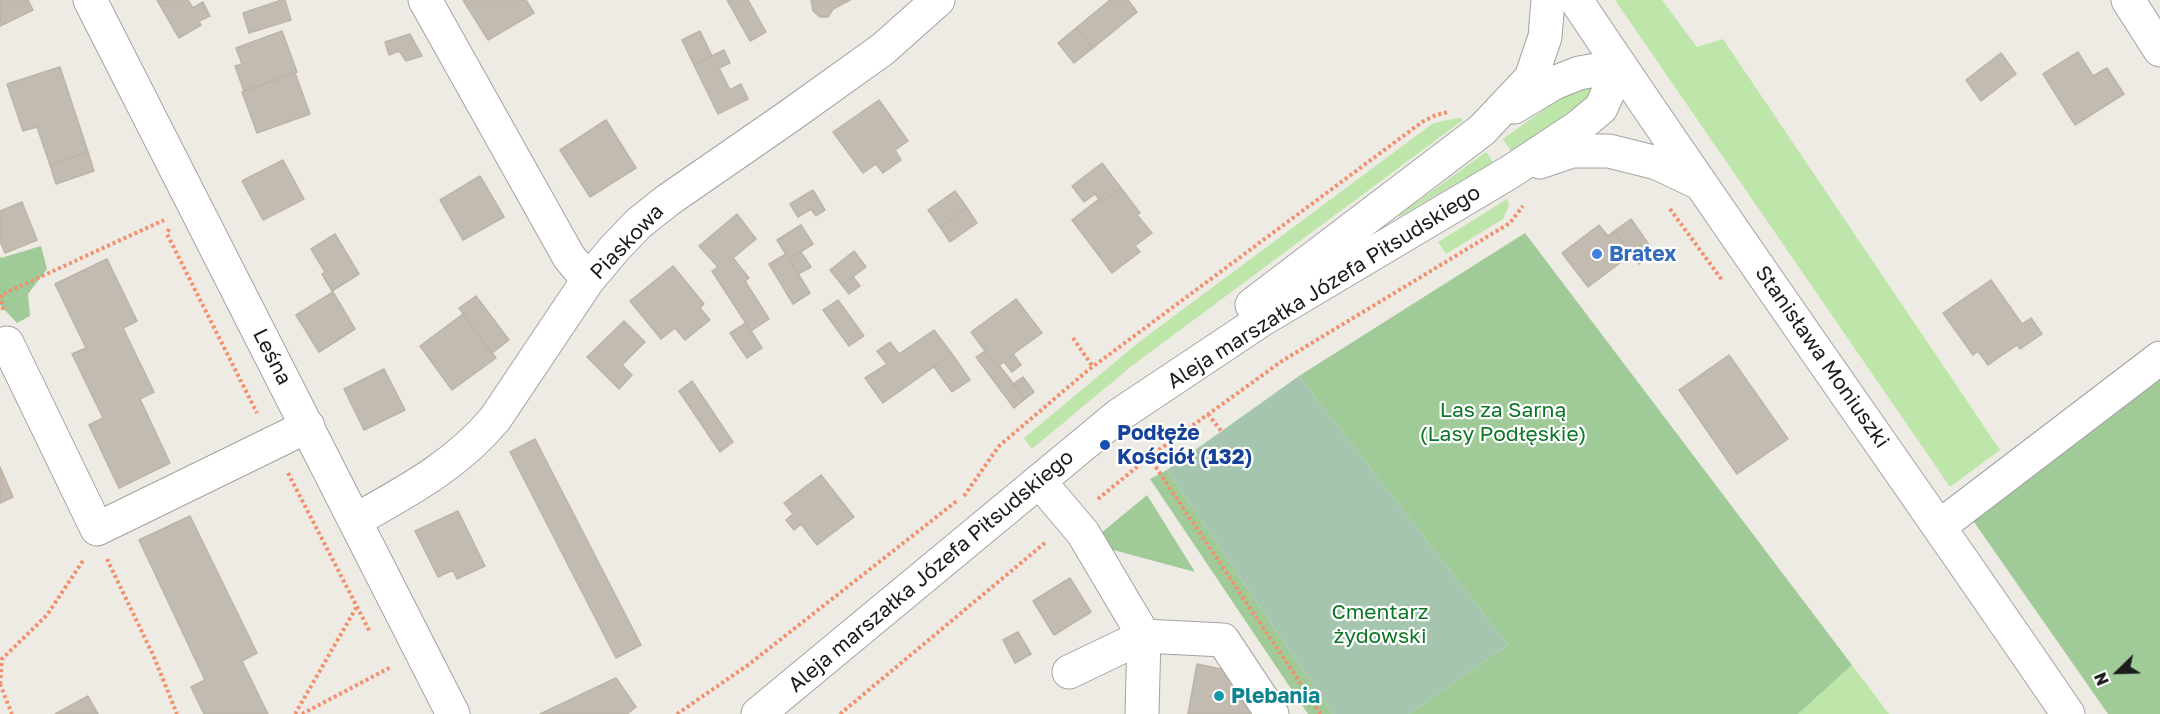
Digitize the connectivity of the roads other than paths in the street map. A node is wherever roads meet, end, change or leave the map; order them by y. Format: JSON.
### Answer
{"nodes":[{"id":1,"x":90,"y":0,"type":"edge"},
{"id":2,"x":425,"y":0,"type":"edge"},
{"id":3,"x":938,"y":0,"type":"edge"},
{"id":4,"x":1548,"y":0,"type":"edge"},
{"id":5,"x":1576,"y":0,"type":"edge"},
{"id":6,"x":2128,"y":0,"type":"edge"},
{"id":7,"x":2160,"y":50,"type":"edge"},
{"id":8,"x":1620,"y":66,"type":"junction"},
{"id":9,"x":1482,"y":130,"type":"junction"},
{"id":10,"x":1510,"y":172,"type":"junction"},
{"id":11,"x":1698,"y":182,"type":"junction"},
{"id":12,"x":588,"y":280,"type":"junction"},
{"id":13,"x":4,"y":344,"type":"edge"},
{"id":14,"x":2160,"y":358,"type":"edge"},
{"id":15,"x":1119,"y":415,"type":"junction"},
{"id":16,"x":308,"y":426,"type":"junction"},
{"id":17,"x":1039,"y":481,"type":"junction"},
{"id":18,"x":356,"y":520,"type":"junction"},
{"id":19,"x":1940,"y":526,"type":"junction"},
{"id":20,"x":1144,"y":636,"type":"junction"},
{"id":21,"x":1069,"y":672,"type":"dead end"},
{"id":22,"x":453,"y":714,"type":"edge"},
{"id":23,"x":758,"y":714,"type":"edge"},
{"id":24,"x":1142,"y":714,"type":"edge"},
{"id":25,"x":1272,"y":714,"type":"edge"},
{"id":26,"x":2068,"y":714,"type":"edge"}],
"edges":[{"from":1,"to":16,"type":"street","name":"Leśna"},
{"from":2,"to":12,"type":"street"},
{"from":3,"to":12,"type":"street","name":"Piaskowa"},
{"from":4,"to":9,"type":"street"},
{"from":5,"to":8,"type":"street","name":"Stanisława Moniuszki"},
{"from":6,"to":7,"type":"street"},
{"from":8,"to":9,"type":"street"},
{"from":8,"to":10,"type":"street","name":"Aleja marszałka Józefa Piłsudskiego"},
{"from":8,"to":11,"type":"street","name":"Stanisława Moniuszki"},
{"from":9,"to":15,"type":"street"},
{"from":10,"to":11,"type":"street"},
{"from":10,"to":15,"type":"street","name":"Aleja marszałka Józefa Piłsudskiego"},
{"from":11,"to":19,"type":"street","name":"Stanisława Moniuszki"},
{"from":12,"to":18,"type":"street","name":"Piaskowa"},
{"from":13,"to":16,"type":"street"},
{"from":14,"to":19,"type":"street"},
{"from":15,"to":17,"type":"street","name":"Aleja marszałka Józefa Piłsudskiego"},
{"from":16,"to":18,"type":"street","name":"Leśna"},
{"from":17,"to":20,"type":"street"},
{"from":17,"to":23,"type":"street","name":"Aleja marszałka Józefa Piłsudskiego"},
{"from":18,"to":22,"type":"street","name":"Leśna"},
{"from":19,"to":26,"type":"street","name":"Stanisława Moniuszki"},
{"from":20,"to":21,"type":"street"},
{"from":20,"to":24,"type":"street"},
{"from":20,"to":25,"type":"street"}]}
